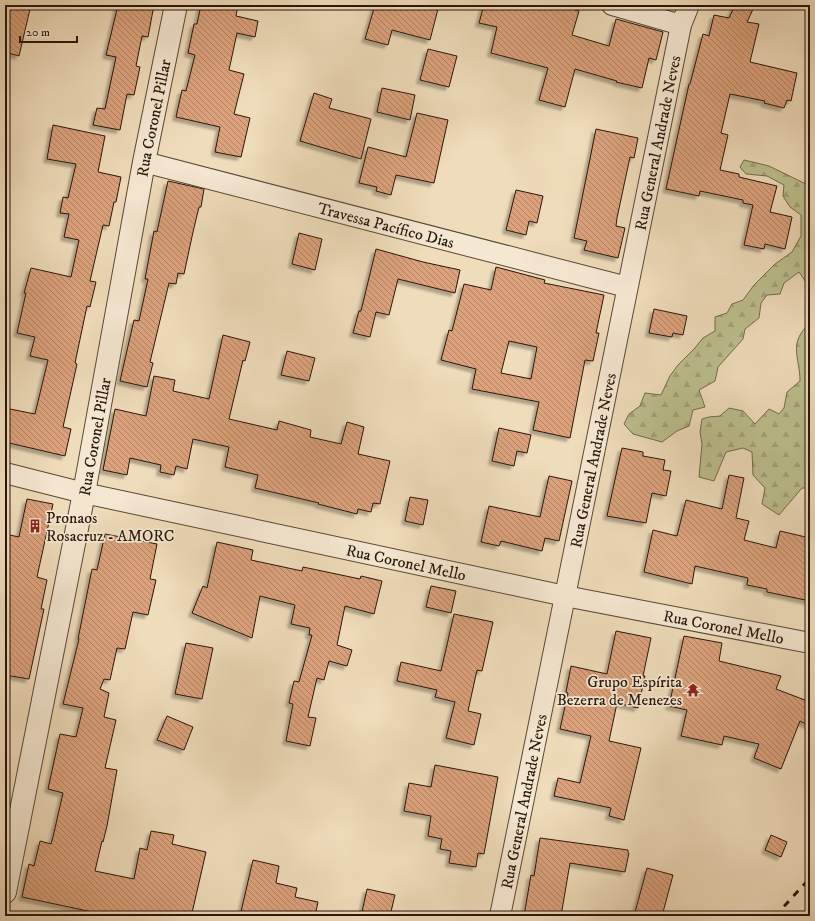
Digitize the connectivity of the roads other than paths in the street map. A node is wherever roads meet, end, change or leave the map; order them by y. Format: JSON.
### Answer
{"nodes":[{"id":1,"x":176,"y":5,"type":"edge"},
{"id":2,"x":612,"y":5,"type":"edge"},
{"id":3,"x":689,"y":5,"type":"edge"},
{"id":4,"x":681,"y":25,"type":"junction"},
{"id":5,"x":144,"y":162,"type":"junction"},
{"id":6,"x":627,"y":287,"type":"junction"},
{"id":7,"x":5,"y":473,"type":"edge"},
{"id":8,"x":84,"y":493,"type":"junction"},
{"id":9,"x":565,"y":596,"type":"junction"},
{"id":10,"x":810,"y":642,"type":"edge"},
{"id":11,"x":5,"y":892,"type":"edge"},
{"id":12,"x":500,"y":916,"type":"edge"}],
"edges":[{"from":1,"to":5,"type":"street","name":"Rua Coronel Pillar"},
{"from":2,"to":4,"type":"street"},
{"from":3,"to":4,"type":"street","name":"Rua General Andrade Neves"},
{"from":4,"to":6,"type":"street","name":"Rua General Andrade Neves"},
{"from":5,"to":6,"type":"street","name":"Travessa Pacífico Dias"},
{"from":5,"to":8,"type":"street","name":"Rua Coronel Pillar"},
{"from":6,"to":9,"type":"street","name":"Rua General Andrade Neves"},
{"from":7,"to":8,"type":"street","name":"Rua Coronel Mello"},
{"from":8,"to":9,"type":"street","name":"Rua Coronel Mello"},
{"from":8,"to":11,"type":"street","name":"Rua Coronel Pillar"},
{"from":9,"to":10,"type":"street","name":"Rua Coronel Mello"},
{"from":9,"to":12,"type":"street","name":"Rua General Andrade Neves"}]}
